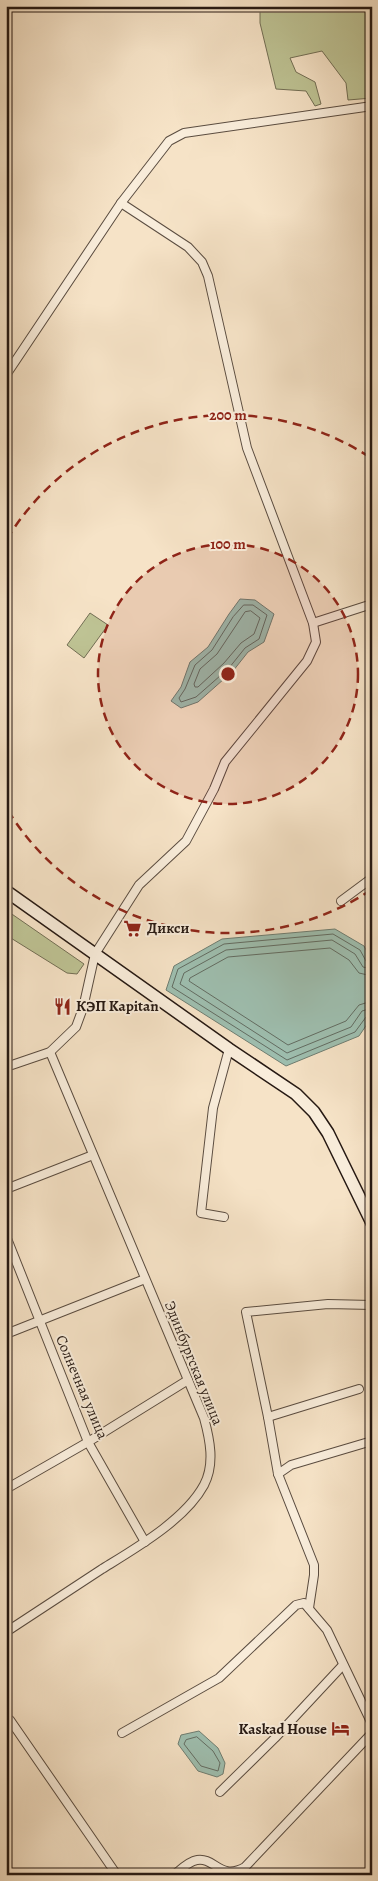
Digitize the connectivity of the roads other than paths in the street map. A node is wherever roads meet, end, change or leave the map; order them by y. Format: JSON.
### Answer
{"nodes":[{"id":1,"x":372,"y":106,"type":"edge"},
{"id":2,"x":121,"y":203,"type":"junction"},
{"id":3,"x":6,"y":375,"type":"edge"},
{"id":4,"x":372,"y":604,"type":"edge"},
{"id":5,"x":313,"y":623,"type":"junction"},
{"id":6,"x":372,"y":878,"type":"edge"},
{"id":7,"x":6,"y":891,"type":"edge"},
{"id":8,"x":341,"y":900,"type":"dead end"},
{"id":9,"x":95,"y":954,"type":"junction"},
{"id":10,"x":229,"y":1049,"type":"junction"},
{"id":11,"x":50,"y":1052,"type":"junction"},
{"id":12,"x":6,"y":1067,"type":"edge"},
{"id":13,"x":93,"y":1155,"type":"junction"},
{"id":14,"x":6,"y":1189,"type":"edge"},
{"id":15,"x":224,"y":1217,"type":"dead end"},
{"id":16,"x":372,"y":1223,"type":"edge"},
{"id":17,"x":6,"y":1236,"type":"edge"},
{"id":18,"x":145,"y":1279,"type":"junction"},
{"id":19,"x":372,"y":1305,"type":"edge"},
{"id":20,"x":39,"y":1321,"type":"junction"},
{"id":21,"x":6,"y":1334,"type":"edge"},
{"id":22,"x":188,"y":1380,"type":"junction"},
{"id":23,"x":359,"y":1389,"type":"dead end"},
{"id":24,"x":268,"y":1417,"type":"junction"},
{"id":25,"x":372,"y":1441,"type":"edge"},
{"id":26,"x":88,"y":1442,"type":"junction"},
{"id":27,"x":278,"y":1474,"type":"junction"},
{"id":28,"x":6,"y":1489,"type":"edge"},
{"id":29,"x":145,"y":1542,"type":"junction"},
{"id":30,"x":309,"y":1608,"type":"junction"},
{"id":31,"x":6,"y":1632,"type":"edge"},
{"id":32,"x":343,"y":1665,"type":"junction"},
{"id":33,"x":6,"y":1723,"type":"edge"},
{"id":34,"x":372,"y":1724,"type":"edge"},
{"id":35,"x":122,"y":1733,"type":"dead end"},
{"id":36,"x":372,"y":1733,"type":"edge"},
{"id":37,"x":220,"y":1792,"type":"dead end"},
{"id":38,"x":117,"y":1875,"type":"edge"},
{"id":39,"x":174,"y":1875,"type":"edge"}],
"edges":[{"from":1,"to":2,"type":"street"},
{"from":2,"to":3,"type":"street"},
{"from":2,"to":5,"type":"street"},
{"from":4,"to":5,"type":"street"},
{"from":5,"to":9,"type":"street"},
{"from":6,"to":8,"type":"street"},
{"from":7,"to":9,"type":"street"},
{"from":9,"to":10,"type":"street"},
{"from":9,"to":11,"type":"street"},
{"from":10,"to":15,"type":"street"},
{"from":10,"to":16,"type":"street"},
{"from":11,"to":12,"type":"street"},
{"from":11,"to":13,"type":"street","name":"Эдинбургская улица"},
{"from":13,"to":14,"type":"street"},
{"from":13,"to":18,"type":"street","name":"Эдинбургская улица"},
{"from":17,"to":20,"type":"street","name":"Солнечная улица"},
{"from":18,"to":20,"type":"street"},
{"from":18,"to":22,"type":"street","name":"Эдинбургская улица"},
{"from":19,"to":24,"type":"street"},
{"from":20,"to":21,"type":"street"},
{"from":20,"to":26,"type":"street","name":"Солнечная улица"},
{"from":22,"to":26,"type":"street"},
{"from":22,"to":29,"type":"street","name":"Эдинбургская улица"},
{"from":23,"to":24,"type":"street"},
{"from":24,"to":27,"type":"street"},
{"from":25,"to":27,"type":"street"},
{"from":26,"to":28,"type":"street"},
{"from":26,"to":29,"type":"street","name":"Солнечная улица"},
{"from":27,"to":30,"type":"street"},
{"from":29,"to":31,"type":"street","name":"Эдинбургская улица"},
{"from":30,"to":32,"type":"street"},
{"from":30,"to":35,"type":"street"},
{"from":32,"to":34,"type":"street"},
{"from":32,"to":37,"type":"street"},
{"from":33,"to":38,"type":"street"},
{"from":36,"to":39,"type":"street"}]}
